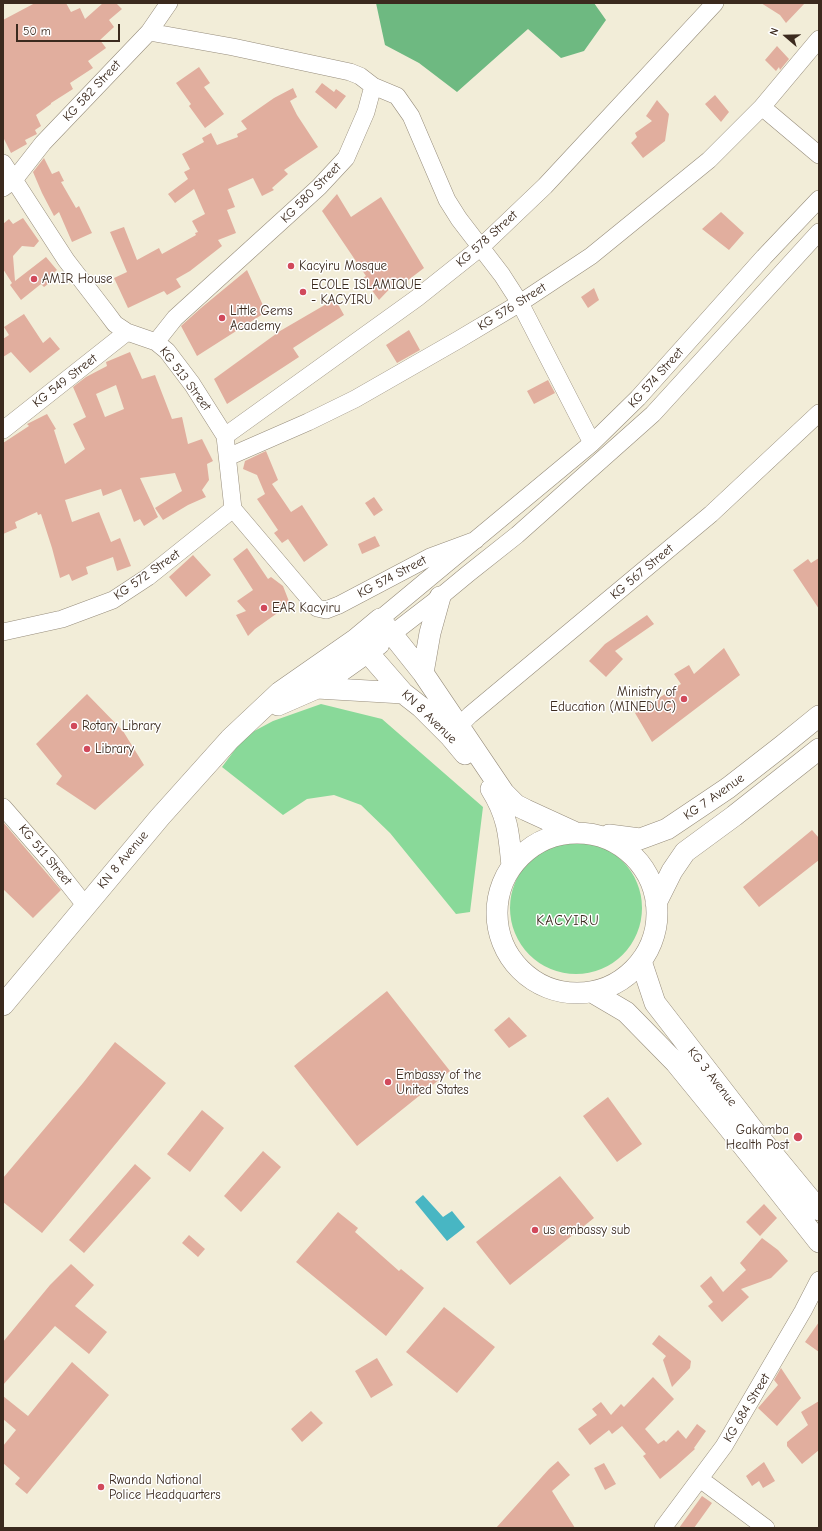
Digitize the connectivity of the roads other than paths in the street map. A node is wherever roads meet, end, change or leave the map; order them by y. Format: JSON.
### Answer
{"nodes":[{"id":1,"x":169,"y":3,"type":"edge"},
{"id":2,"x":715,"y":3,"type":"edge"},
{"id":3,"x":149,"y":32,"type":"junction"},
{"id":4,"x":819,"y":39,"type":"edge"},
{"id":5,"x":373,"y":86,"type":"junction"},
{"id":6,"x":762,"y":107,"type":"junction"},
{"id":7,"x":819,"y":155,"type":"edge"},
{"id":8,"x":3,"y":163,"type":"edge"},
{"id":9,"x":9,"y":184,"type":"edge"},
{"id":10,"x":819,"y":199,"type":"edge"},
{"id":11,"x":819,"y":232,"type":"edge"},
{"id":12,"x":481,"y":247,"type":"junction"},
{"id":13,"x":764,"y":257,"type":"junction"},
{"id":14,"x":782,"y":272,"type":"junction"},
{"id":15,"x":520,"y":303,"type":"junction"},
{"id":16,"x":127,"y":332,"type":"junction"},
{"id":17,"x":156,"y":342,"type":"junction"},
{"id":18,"x":638,"y":398,"type":"junction"},
{"id":19,"x":819,"y":413,"type":"edge"},
{"id":20,"x":653,"y":414,"type":"junction"},
{"id":21,"x":3,"y":430,"type":"edge"},
{"id":22,"x":225,"y":436,"type":"junction"},
{"id":23,"x":592,"y":443,"type":"junction"},
{"id":24,"x":228,"y":457,"type":"junction"},
{"id":25,"x":234,"y":509,"type":"junction"},
{"id":26,"x":476,"y":540,"type":"junction"},
{"id":27,"x":440,"y":597,"type":"junction"},
{"id":28,"x":386,"y":627,"type":"junction"},
{"id":29,"x":3,"y":632,"type":"edge"},
{"id":30,"x":362,"y":646,"type":"junction"},
{"id":31,"x":423,"y":673,"type":"junction"},
{"id":32,"x":317,"y":688,"type":"junction"},
{"id":33,"x":403,"y":693,"type":"junction"},
{"id":34,"x":819,"y":716,"type":"edge"},
{"id":35,"x":249,"y":720,"type":"junction"},
{"id":36,"x":455,"y":731,"type":"junction"},
{"id":37,"x":819,"y":749,"type":"edge"},
{"id":38,"x":3,"y":807,"type":"edge"},
{"id":39,"x":584,"y":833,"type":"junction"},
{"id":40,"x":512,"y":866,"type":"junction"},
{"id":41,"x":656,"y":903,"type":"junction"},
{"id":42,"x":86,"y":905,"type":"junction"},
{"id":43,"x":641,"y":961,"type":"junction"},
{"id":44,"x":592,"y":992,"type":"junction"},
{"id":45,"x":3,"y":1005,"type":"edge"},
{"id":46,"x":819,"y":1210,"type":"edge"},
{"id":47,"x":819,"y":1242,"type":"edge"},
{"id":48,"x":819,"y":1280,"type":"edge"},
{"id":49,"x":700,"y":1478,"type":"junction"},
{"id":50,"x":663,"y":1528,"type":"edge"},
{"id":51,"x":766,"y":1528,"type":"edge"}],
"edges":[{"from":1,"to":3,"type":"street","name":"KG 582 Street"},
{"from":2,"to":12,"type":"street","name":"KG 578 Street"},
{"from":3,"to":5,"type":"street"},
{"from":3,"to":9,"type":"street","name":"KG 582 Street"},
{"from":4,"to":6,"type":"street","name":"KG 576 Street"},
{"from":5,"to":12,"type":"street"},
{"from":5,"to":17,"type":"street","name":"KG 580 Street"},
{"from":6,"to":7,"type":"street"},
{"from":6,"to":15,"type":"street","name":"KG 576 Street"},
{"from":8,"to":9,"type":"street","name":"KG 513 Street"},
{"from":9,"to":16,"type":"street","name":"KG 513 Street"},
{"from":10,"to":13,"type":"street","name":"KG 574 Street"},
{"from":11,"to":14,"type":"street"},
{"from":12,"to":15,"type":"street"},
{"from":12,"to":22,"type":"street","name":"KG 578 Street"},
{"from":13,"to":14,"type":"street"},
{"from":13,"to":18,"type":"street","name":"KG 574 Street"},
{"from":14,"to":20,"type":"street"},
{"from":15,"to":23,"type":"street"},
{"from":15,"to":24,"type":"street","name":"KG 576 Street"},
{"from":16,"to":17,"type":"street","name":"KG 513 Street"},
{"from":16,"to":21,"type":"street","name":"KG 549 Street"},
{"from":17,"to":22,"type":"street","name":"KG 513 Street"},
{"from":18,"to":20,"type":"street"},
{"from":18,"to":23,"type":"street","name":"KG 574 Street"},
{"from":19,"to":36,"type":"street","name":"KG 567 Street"},
{"from":20,"to":27,"type":"street"},
{"from":22,"to":24,"type":"street","name":"KG 513 Street"},
{"from":23,"to":26,"type":"street","name":"KG 574 Street"},
{"from":24,"to":25,"type":"street","name":"KG 513 Street"},
{"from":25,"to":26,"type":"street","name":"KG 574 Street"},
{"from":25,"to":29,"type":"street","name":"KG 572 Street"},
{"from":26,"to":28,"type":"street","name":"KG 574 Street"},
{"from":27,"to":28,"type":"street"},
{"from":27,"to":31,"type":"main road"},
{"from":28,"to":30,"type":"main road"},
{"from":28,"to":31,"type":"main road"},
{"from":30,"to":32,"type":"main road","name":"KN 8 Avenue"},
{"from":30,"to":33,"type":"main road","name":"KN 8 Avenue"},
{"from":30,"to":35,"type":"main road","name":"KN 8 Avenue"},
{"from":31,"to":36,"type":"main road"},
{"from":32,"to":33,"type":"main road"},
{"from":32,"to":35,"type":"main road","name":"KN 8 Avenue"},
{"from":33,"to":36,"type":"main road","name":"KN 8 Avenue"},
{"from":34,"to":39,"type":"main road","name":"KG 7 Avenue"},
{"from":35,"to":42,"type":"main road","name":"KN 8 Avenue"},
{"from":36,"to":39,"type":"main road"},
{"from":36,"to":40,"type":"main road","name":"KN 8 Avenue"},
{"from":37,"to":41,"type":"main road","name":"KG 7 Avenue"},
{"from":38,"to":42,"type":"street","name":"KG 511 Street"},
{"from":39,"to":40,"type":"main road"},
{"from":39,"to":41,"type":"main road"},
{"from":40,"to":44,"type":"main road"},
{"from":41,"to":43,"type":"main road"},
{"from":42,"to":45,"type":"main road","name":"KN 8 Avenue"},
{"from":43,"to":44,"type":"main road"},
{"from":43,"to":46,"type":"main road","name":"KG 3 Avenue"},
{"from":44,"to":47,"type":"main road","name":"KG 3 Avenue"},
{"from":48,"to":49,"type":"street","name":"KG 684 Street"},
{"from":49,"to":50,"type":"street","name":"KG 684 Street"},
{"from":49,"to":51,"type":"street"}]}
